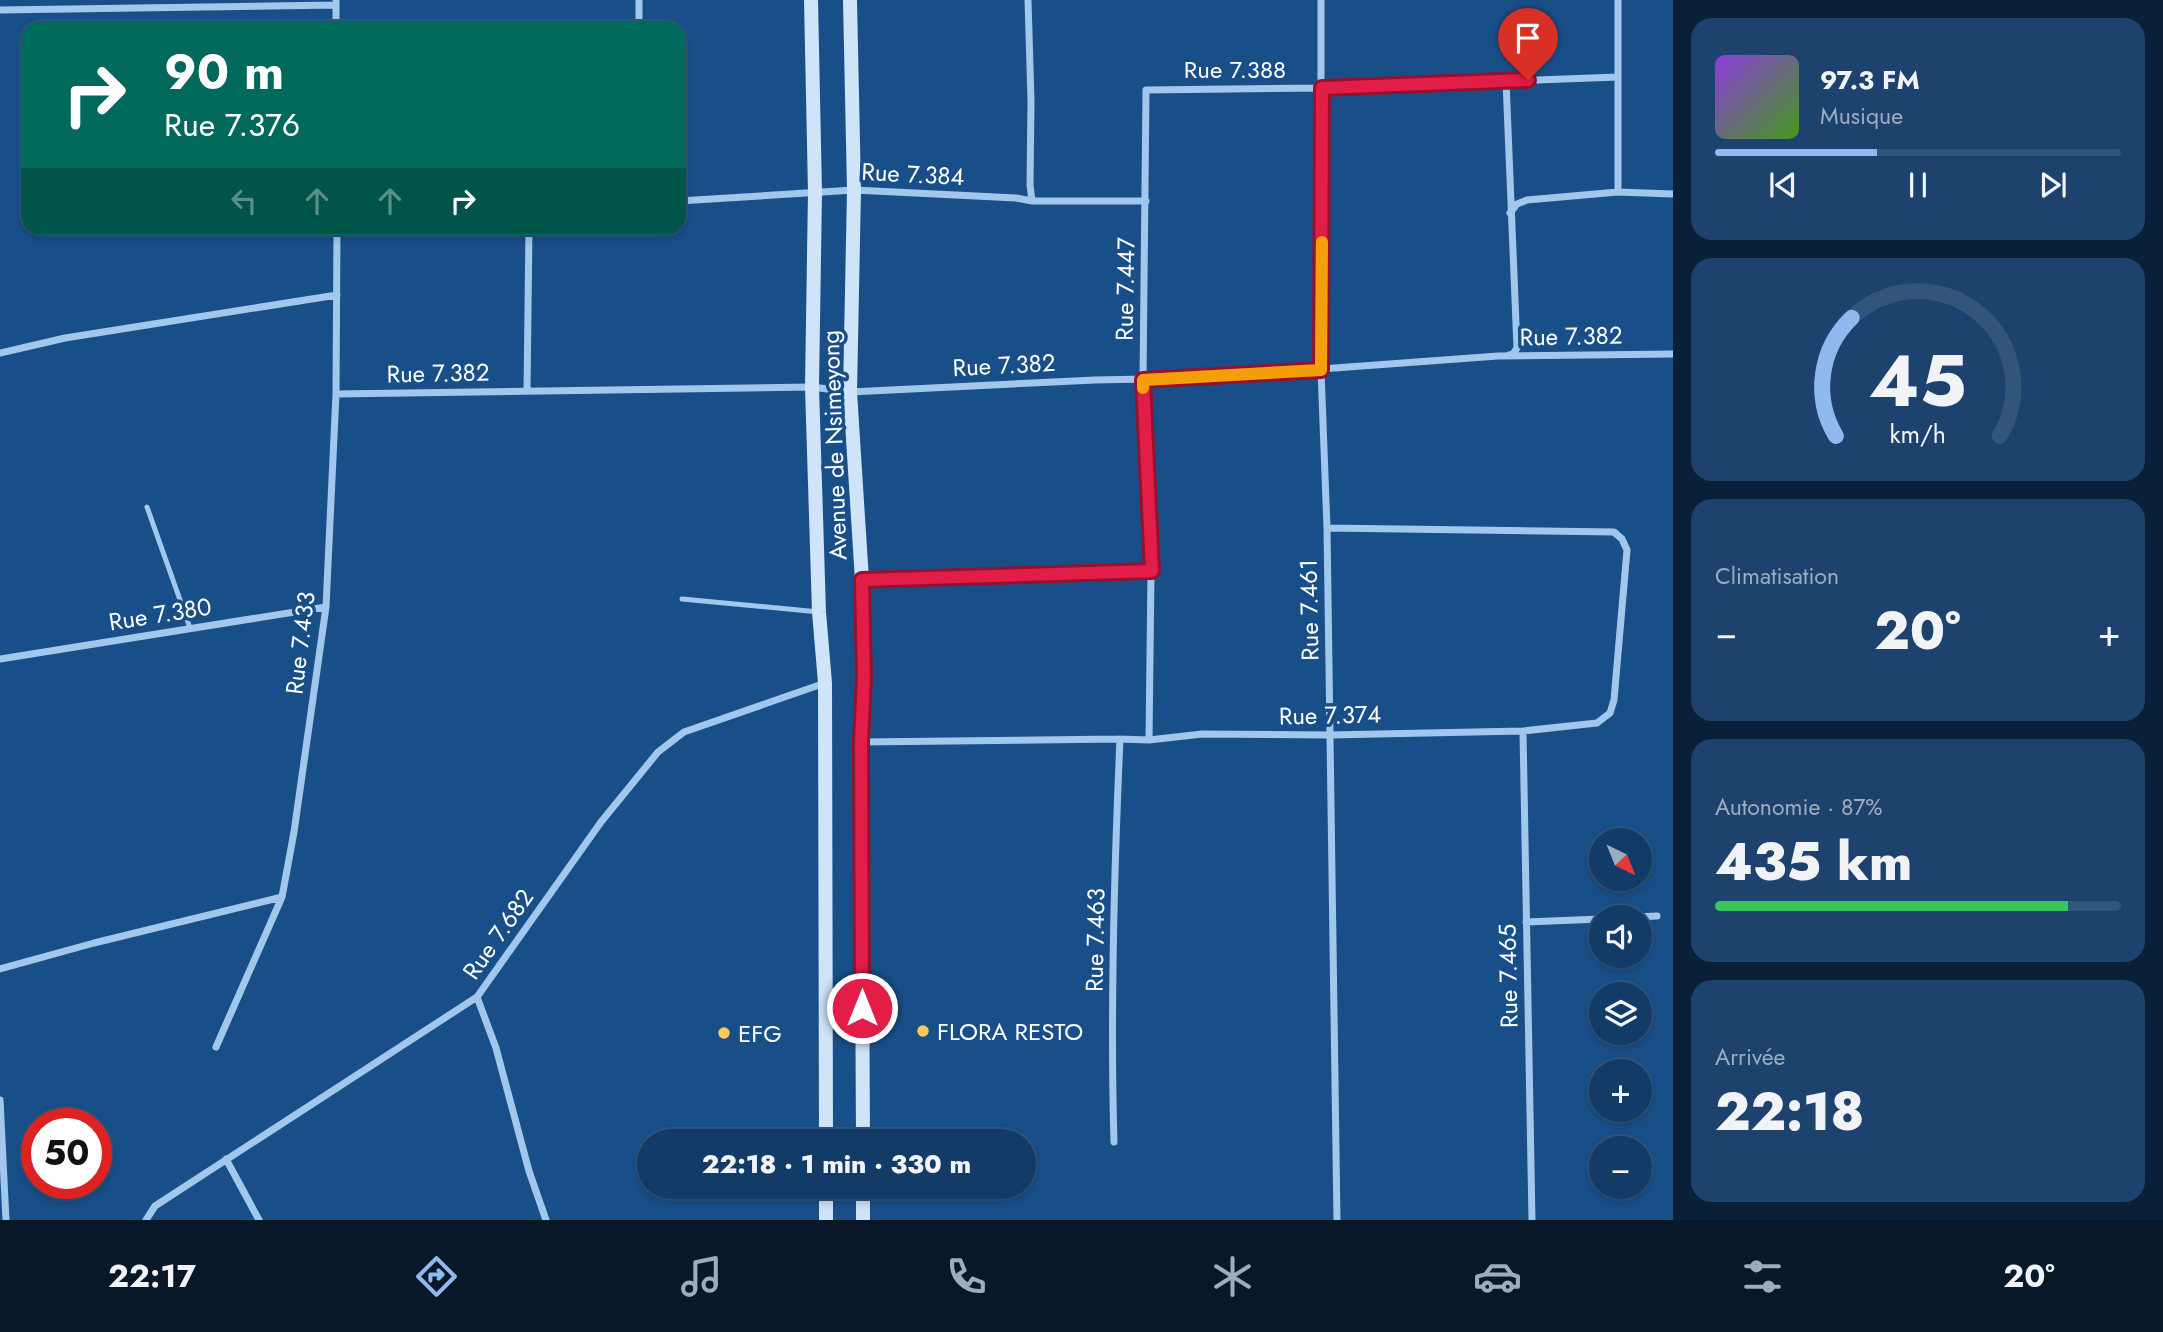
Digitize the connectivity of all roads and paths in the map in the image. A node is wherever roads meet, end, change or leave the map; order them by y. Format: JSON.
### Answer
{"nodes":[{"id":1,"x":639,"y":0,"type":"edge"},
{"id":2,"x":811,"y":0,"type":"edge"},
{"id":3,"x":850,"y":0,"type":"edge"},
{"id":4,"x":1028,"y":0,"type":"edge"},
{"id":5,"x":1321,"y":0,"type":"edge"},
{"id":6,"x":1618,"y":0,"type":"edge"},
{"id":7,"x":336,"y":2,"type":"edge"},
{"id":8,"x":0,"y":9,"type":"edge"},
{"id":9,"x":336,"y":21,"type":"edge"},
{"id":10,"x":639,"y":21,"type":"edge"},
{"id":11,"x":1618,"y":77,"type":"junction"},
{"id":12,"x":1506,"y":81,"type":"junction"},
{"id":13,"x":1322,"y":88,"type":"junction"},
{"id":14,"x":1146,"y":90,"type":"joint"},
{"id":15,"x":853,"y":190,"type":"junction"},
{"id":16,"x":815,"y":192,"type":"junction"},
{"id":17,"x":1618,"y":192,"type":"junction"},
{"id":18,"x":1673,"y":194,"type":"edge"},
{"id":19,"x":686,"y":201,"type":"edge"},
{"id":20,"x":1032,"y":201,"type":"junction"},
{"id":21,"x":1146,"y":201,"type":"junction"},
{"id":22,"x":1510,"y":214,"type":"junction"},
{"id":23,"x":337,"y":235,"type":"edge"},
{"id":24,"x":529,"y":235,"type":"edge"},
{"id":25,"x":337,"y":295,"type":"junction"},
{"id":26,"x":0,"y":353,"type":"edge"},
{"id":27,"x":1673,"y":354,"type":"edge"},
{"id":28,"x":1498,"y":356,"type":"junction"},
{"id":29,"x":1321,"y":370,"type":"junction"},
{"id":30,"x":1143,"y":380,"type":"junction"},
{"id":31,"x":812,"y":387,"type":"junction"},
{"id":32,"x":527,"y":391,"type":"junction"},
{"id":33,"x":850,"y":391,"type":"junction"},
{"id":34,"x":336,"y":394,"type":"junction"},
{"id":35,"x":147,"y":507,"type":"dead end"},
{"id":36,"x":1326,"y":528,"type":"junction"},
{"id":37,"x":1152,"y":571,"type":"junction"},
{"id":38,"x":862,"y":580,"type":"junction"},
{"id":39,"x":682,"y":599,"type":"dead end"},
{"id":40,"x":326,"y":607,"type":"junction"},
{"id":41,"x":819,"y":612,"type":"junction"},
{"id":42,"x":190,"y":628,"type":"junction"},
{"id":43,"x":0,"y":659,"type":"edge"},
{"id":44,"x":825,"y":682,"type":"junction"},
{"id":45,"x":1523,"y":731,"type":"junction"},
{"id":46,"x":1330,"y":735,"type":"junction"},
{"id":47,"x":1120,"y":739,"type":"junction"},
{"id":48,"x":1149,"y":740,"type":"junction"},
{"id":49,"x":861,"y":742,"type":"junction"},
{"id":50,"x":282,"y":897,"type":"junction"},
{"id":51,"x":1652,"y":916,"type":"edge"},
{"id":52,"x":1657,"y":916,"type":"dead end"},
{"id":53,"x":1589,"y":919,"type":"edge"},
{"id":54,"x":1527,"y":922,"type":"junction"},
{"id":55,"x":0,"y":969,"type":"edge"},
{"id":56,"x":477,"y":997,"type":"junction"},
{"id":57,"x":216,"y":1046,"type":"dead end"},
{"id":58,"x":0,"y":1100,"type":"edge"},
{"id":59,"x":825,"y":1129,"type":"edge"},
{"id":60,"x":863,"y":1129,"type":"edge"},
{"id":61,"x":1114,"y":1142,"type":"dead end"},
{"id":62,"x":226,"y":1160,"type":"junction"},
{"id":63,"x":826,"y":1199,"type":"edge"},
{"id":64,"x":863,"y":1199,"type":"edge"},
{"id":65,"x":6,"y":1220,"type":"edge"},
{"id":66,"x":146,"y":1220,"type":"edge"},
{"id":67,"x":259,"y":1220,"type":"edge"},
{"id":68,"x":546,"y":1220,"type":"edge"},
{"id":69,"x":826,"y":1220,"type":"edge"},
{"id":70,"x":863,"y":1220,"type":"edge"},
{"id":71,"x":1337,"y":1220,"type":"edge"},
{"id":72,"x":1532,"y":1220,"type":"edge"}],
"edges":[{"from":1,"to":10,"type":"street"},
{"from":2,"to":16,"type":"main road","name":"Avenue de Nsimeyong"},
{"from":3,"to":15,"type":"main road","name":"Avenue de Nsimeyong"},
{"from":4,"to":20,"type":"street"},
{"from":5,"to":13,"type":"street","name":"Rue 7.461"},
{"from":6,"to":11,"type":"street"},
{"from":7,"to":8,"type":"street"},
{"from":7,"to":9,"type":"street"},
{"from":11,"to":12,"type":"street","name":"Rue 7.388"},
{"from":11,"to":17,"type":"street"},
{"from":12,"to":13,"type":"street","name":"Rue 7.388"},
{"from":12,"to":22,"type":"street"},
{"from":13,"to":14,"type":"street","name":"Rue 7.388"},
{"from":13,"to":29,"type":"street","name":"Rue 7.461"},
{"from":14,"to":21,"type":"street","name":"Rue 7.447"},
{"from":15,"to":16,"type":"street","name":"Rue 7.384"},
{"from":15,"to":20,"type":"street","name":"Rue 7.384"},
{"from":15,"to":33,"type":"main road","name":"Avenue de Nsimeyong"},
{"from":16,"to":19,"type":"street","name":"Rue 7.384"},
{"from":16,"to":31,"type":"main road","name":"Avenue de Nsimeyong"},
{"from":17,"to":18,"type":"street"},
{"from":17,"to":22,"type":"street"},
{"from":20,"to":21,"type":"street","name":"Rue 7.384"},
{"from":21,"to":30,"type":"street","name":"Rue 7.447"},
{"from":22,"to":28,"type":"street"},
{"from":23,"to":25,"type":"street","name":"Rue 7.433"},
{"from":24,"to":32,"type":"street"},
{"from":25,"to":26,"type":"street"},
{"from":25,"to":34,"type":"street","name":"Rue 7.433"},
{"from":27,"to":28,"type":"street","name":"Rue 7.382"},
{"from":28,"to":29,"type":"street","name":"Rue 7.382"},
{"from":29,"to":30,"type":"street","name":"Rue 7.382"},
{"from":29,"to":36,"type":"street","name":"Rue 7.461"},
{"from":30,"to":33,"type":"street","name":"Rue 7.382"},
{"from":30,"to":37,"type":"street","name":"Rue 7.447"},
{"from":31,"to":32,"type":"street","name":"Rue 7.382"},
{"from":31,"to":33,"type":"street","name":"Rue 7.382"},
{"from":31,"to":41,"type":"main road","name":"Avenue de Nsimeyong"},
{"from":32,"to":34,"type":"street","name":"Rue 7.382"},
{"from":33,"to":38,"type":"main road","name":"Avenue de Nsimeyong"},
{"from":34,"to":40,"type":"street","name":"Rue 7.433"},
{"from":35,"to":42,"type":"lane"},
{"from":36,"to":45,"type":"street","name":"Rue 7.374"},
{"from":36,"to":46,"type":"street","name":"Rue 7.461"},
{"from":37,"to":38,"type":"street"},
{"from":37,"to":48,"type":"street","name":"Rue 7.447"},
{"from":38,"to":49,"type":"main road","name":"Avenue de Nsimeyong"},
{"from":39,"to":41,"type":"lane"},
{"from":40,"to":42,"type":"street","name":"Rue 7.380"},
{"from":40,"to":50,"type":"street","name":"Rue 7.433"},
{"from":41,"to":44,"type":"main road","name":"Avenue de Nsimeyong"},
{"from":42,"to":43,"type":"street","name":"Rue 7.380"},
{"from":44,"to":56,"type":"street","name":"Rue 7.682"},
{"from":44,"to":59,"type":"main road","name":"Avenue de Nsimeyong"},
{"from":45,"to":46,"type":"street","name":"Rue 7.374"},
{"from":45,"to":54,"type":"street","name":"Rue 7.465"},
{"from":46,"to":48,"type":"street","name":"Rue 7.374"},
{"from":46,"to":71,"type":"street","name":"Rue 7.461"},
{"from":47,"to":48,"type":"street","name":"Rue 7.374"},
{"from":47,"to":49,"type":"street","name":"Rue 7.374"},
{"from":47,"to":61,"type":"street","name":"Rue 7.463"},
{"from":49,"to":60,"type":"main road","name":"Avenue de Nsimeyong"},
{"from":50,"to":55,"type":"street"},
{"from":50,"to":57,"type":"street","name":"Rue 7.433"},
{"from":51,"to":52,"type":"street"},
{"from":53,"to":54,"type":"street"},
{"from":54,"to":72,"type":"street","name":"Rue 7.465"},
{"from":56,"to":62,"type":"street","name":"Rue 7.682"},
{"from":56,"to":68,"type":"street"},
{"from":58,"to":65,"type":"street"},
{"from":62,"to":66,"type":"street","name":"Rue 7.682"},
{"from":62,"to":67,"type":"street"},
{"from":63,"to":69,"type":"main road"},
{"from":64,"to":70,"type":"main road"}]}
